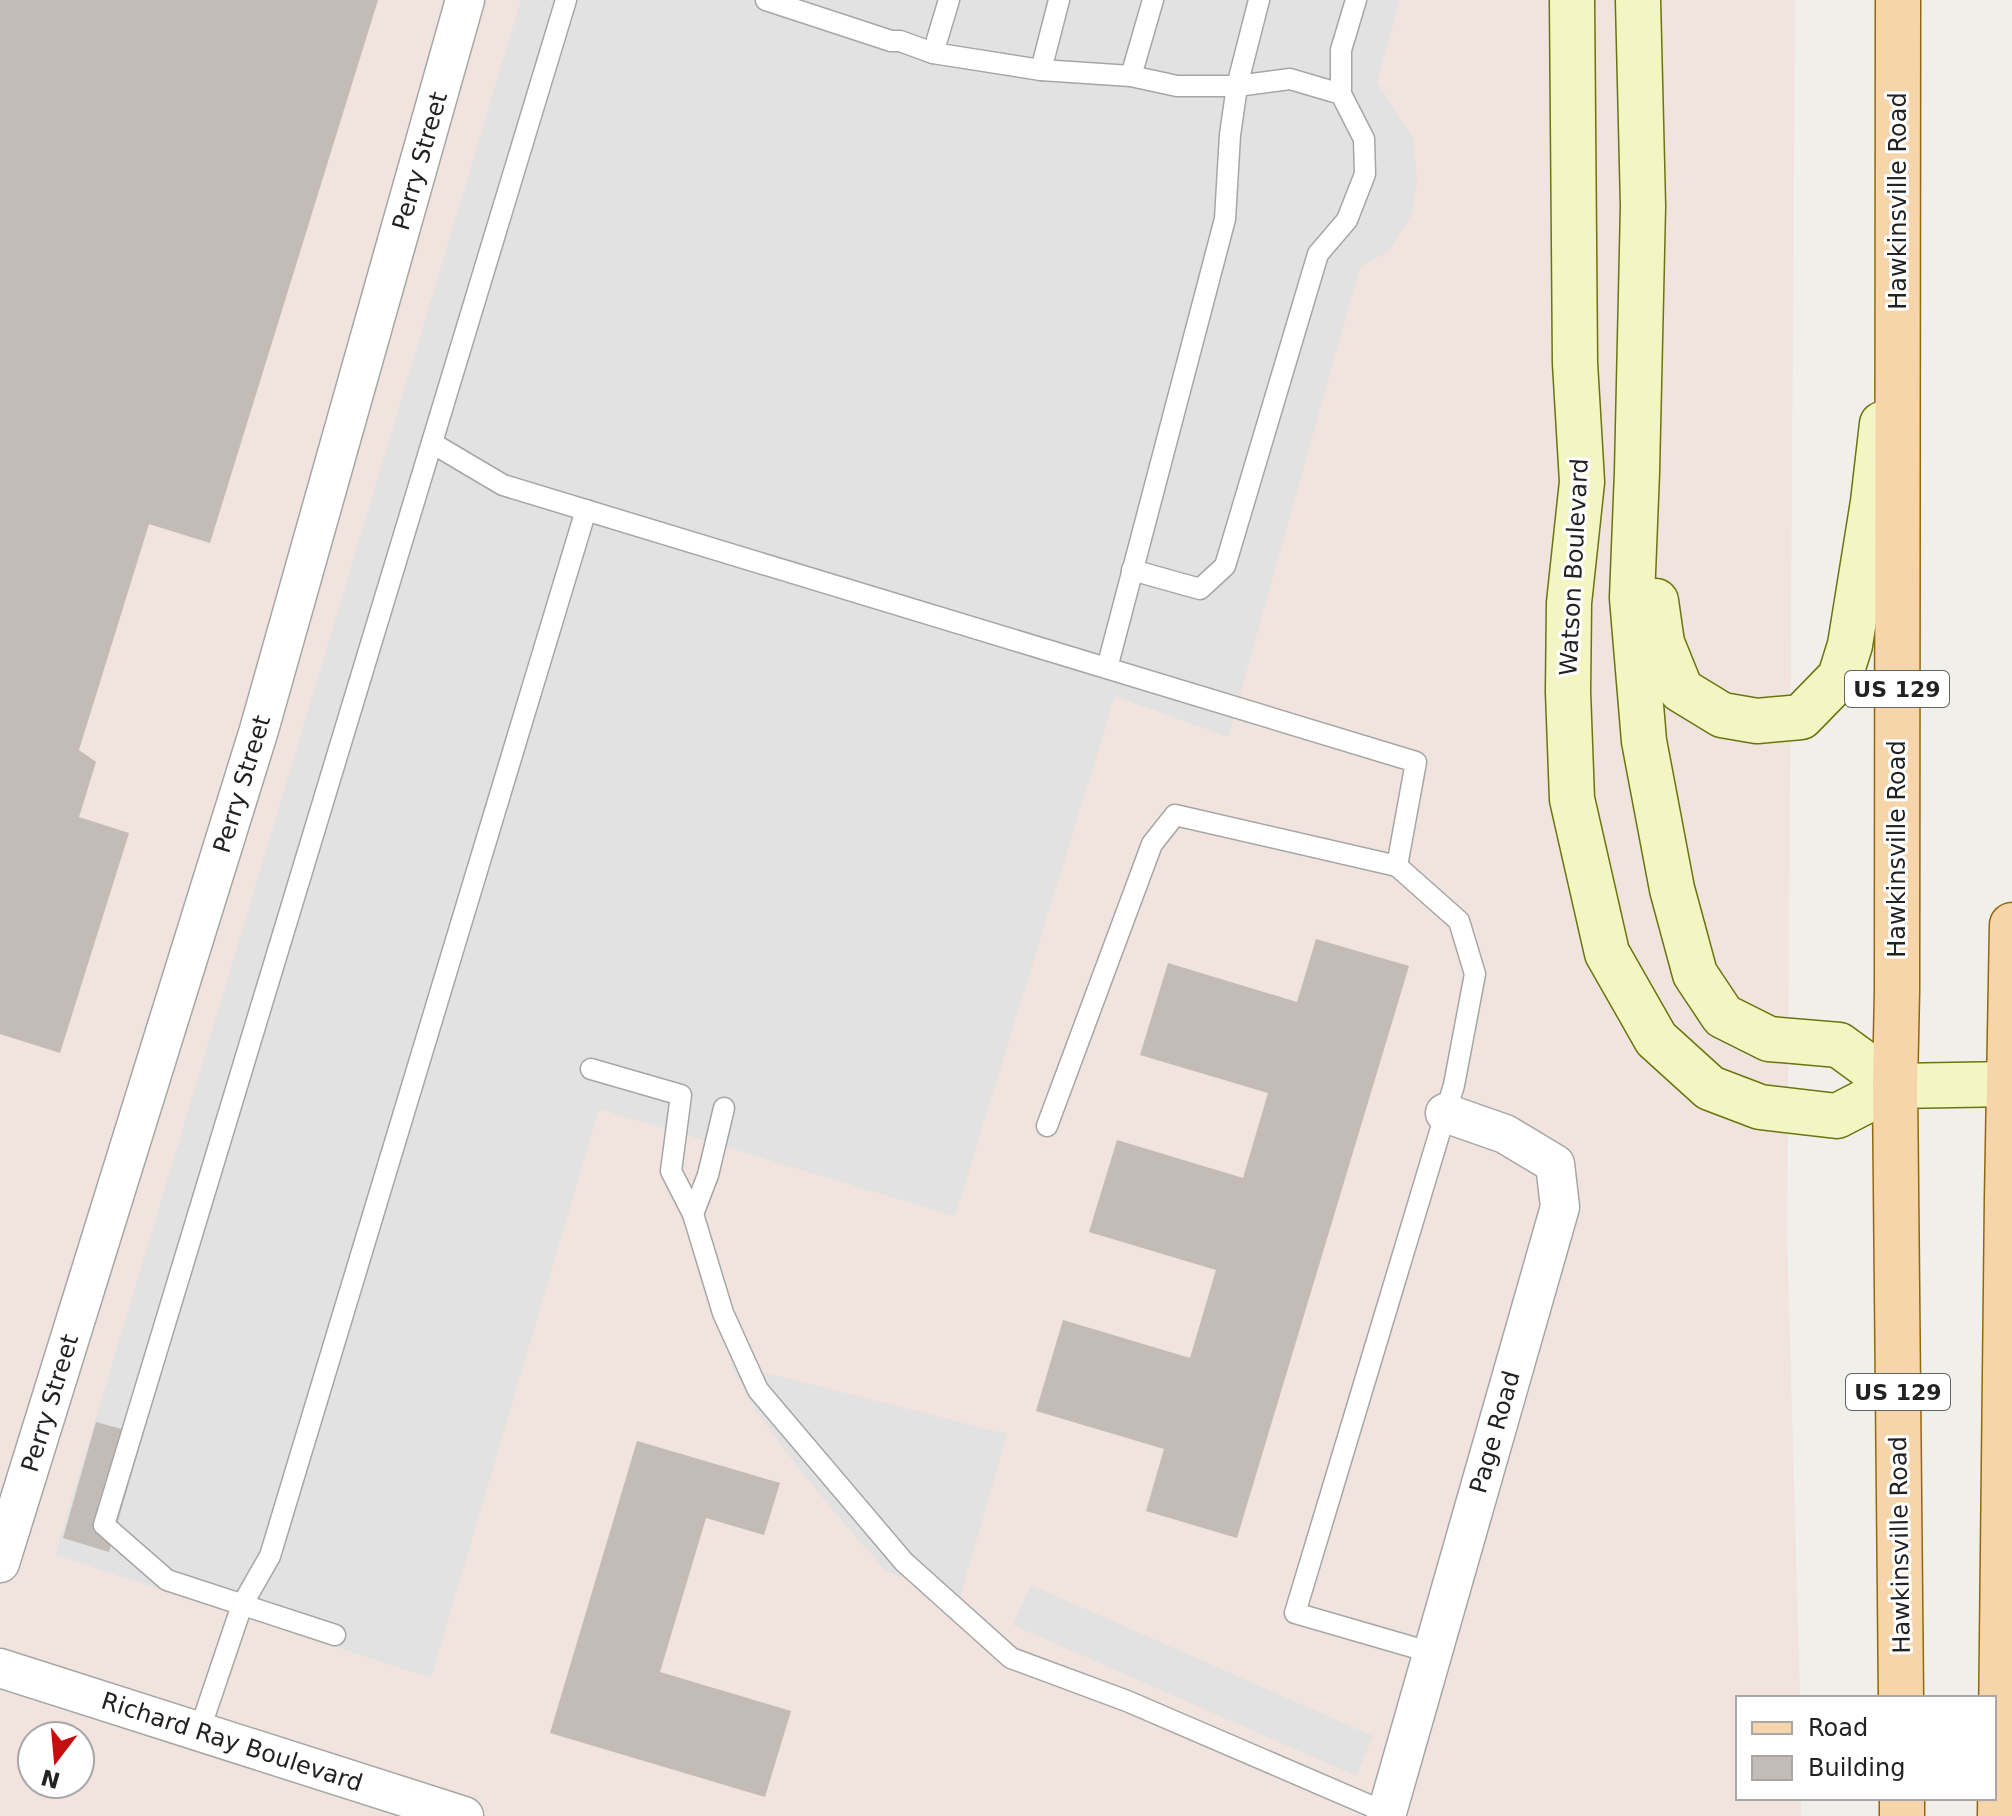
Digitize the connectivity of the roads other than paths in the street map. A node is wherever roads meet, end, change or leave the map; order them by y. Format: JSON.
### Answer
{"nodes":[{"id":1,"x":465,"y":0,"type":"edge"},
{"id":2,"x":566,"y":0,"type":"edge"},
{"id":3,"x":766,"y":0,"type":"edge"},
{"id":4,"x":949,"y":0,"type":"edge"},
{"id":5,"x":1059,"y":0,"type":"edge"},
{"id":6,"x":1153,"y":0,"type":"edge"},
{"id":7,"x":1259,"y":0,"type":"edge"},
{"id":8,"x":1356,"y":0,"type":"edge"},
{"id":9,"x":1572,"y":0,"type":"edge"},
{"id":10,"x":1638,"y":0,"type":"edge"},
{"id":11,"x":1898,"y":0,"type":"edge"},
{"id":12,"x":933,"y":53,"type":"junction"},
{"id":13,"x":1041,"y":70,"type":"junction"},
{"id":14,"x":1131,"y":76,"type":"junction"},
{"id":15,"x":1237,"y":86,"type":"junction"},
{"id":16,"x":1341,"y":94,"type":"junction"},
{"id":17,"x":1898,"y":292,"type":"junction"},
{"id":18,"x":432,"y":443,"type":"junction"},
{"id":19,"x":1637,"y":472,"type":"junction"},
{"id":20,"x":586,"y":510,"type":"junction"},
{"id":21,"x":1132,"y":570,"type":"junction"},
{"id":22,"x":1107,"y":668,"type":"junction"},
{"id":23,"x":1397,"y":866,"type":"junction"},
{"id":24,"x":2012,"y":925,"type":"edge"},
{"id":25,"x":591,"y":1069,"type":"dead end"},
{"id":26,"x":2011,"y":1084,"type":"edge"},
{"id":27,"x":1895,"y":1086,"type":"junction"},
{"id":28,"x":724,"y":1108,"type":"dead end"},
{"id":29,"x":1445,"y":1113,"type":"junction"},
{"id":30,"x":1047,"y":1126,"type":"dead end"},
{"id":31,"x":693,"y":1214,"type":"junction"},
{"id":32,"x":0,"y":1563,"type":"edge"},
{"id":33,"x":242,"y":1605,"type":"junction"},
{"id":34,"x":335,"y":1635,"type":"dead end"},
{"id":35,"x":1433,"y":1653,"type":"junction"},
{"id":36,"x":0,"y":1668,"type":"edge"},
{"id":37,"x":1901,"y":1696,"type":"edge"},
{"id":38,"x":199,"y":1732,"type":"junction"},
{"id":39,"x":404,"y":1807,"type":"edge"},
{"id":40,"x":1386,"y":1815,"type":"edge"},
{"id":41,"x":464,"y":1816,"type":"edge"},
{"id":42,"x":2000,"y":1816,"type":"edge"}],
"edges":[{"from":1,"to":32,"type":"street","name":"Perry Street"},
{"from":2,"to":18,"type":"lane"},
{"from":3,"to":12,"type":"lane"},
{"from":4,"to":12,"type":"lane"},
{"from":5,"to":13,"type":"lane"},
{"from":6,"to":14,"type":"lane"},
{"from":7,"to":15,"type":"lane"},
{"from":8,"to":16,"type":"lane"},
{"from":9,"to":27,"type":"street","name":"Watson Boulevard"},
{"from":10,"to":19,"type":"street"},
{"from":11,"to":17,"type":"main road","name":"Hawkinsville Road","number":"US 129"},
{"from":12,"to":13,"type":"lane"},
{"from":13,"to":14,"type":"lane"},
{"from":14,"to":15,"type":"lane"},
{"from":15,"to":16,"type":"lane"},
{"from":15,"to":21,"type":"lane"},
{"from":16,"to":21,"type":"lane"},
{"from":17,"to":19,"type":"street"},
{"from":17,"to":27,"type":"main road","name":"Hawkinsville Road","number":"US 129"},
{"from":18,"to":20,"type":"lane"},
{"from":18,"to":33,"type":"lane"},
{"from":19,"to":27,"type":"street"},
{"from":20,"to":22,"type":"lane"},
{"from":20,"to":33,"type":"lane"},
{"from":21,"to":22,"type":"lane"},
{"from":22,"to":23,"type":"lane"},
{"from":23,"to":29,"type":"lane"},
{"from":23,"to":30,"type":"lane"},
{"from":24,"to":26,"type":"main road"},
{"from":25,"to":31,"type":"lane"},
{"from":26,"to":27,"type":"street","name":"Watson Boulevard"},
{"from":26,"to":42,"type":"main road"},
{"from":27,"to":37,"type":"main road","name":"Hawkinsville Road","number":"US 129"},
{"from":28,"to":31,"type":"lane"},
{"from":29,"to":35,"type":"street","name":"Page Road"},
{"from":29,"to":35,"type":"lane"},
{"from":31,"to":40,"type":"lane"},
{"from":33,"to":34,"type":"lane"},
{"from":33,"to":38,"type":"lane"},
{"from":35,"to":40,"type":"street","name":"Page Road"},
{"from":36,"to":38,"type":"street","name":"Richard Ray Boulevard"},
{"from":38,"to":39,"type":"street","name":"Richard Ray Boulevard"},
{"from":39,"to":41,"type":"street","name":"Richard Ray Boulevard"}]}
